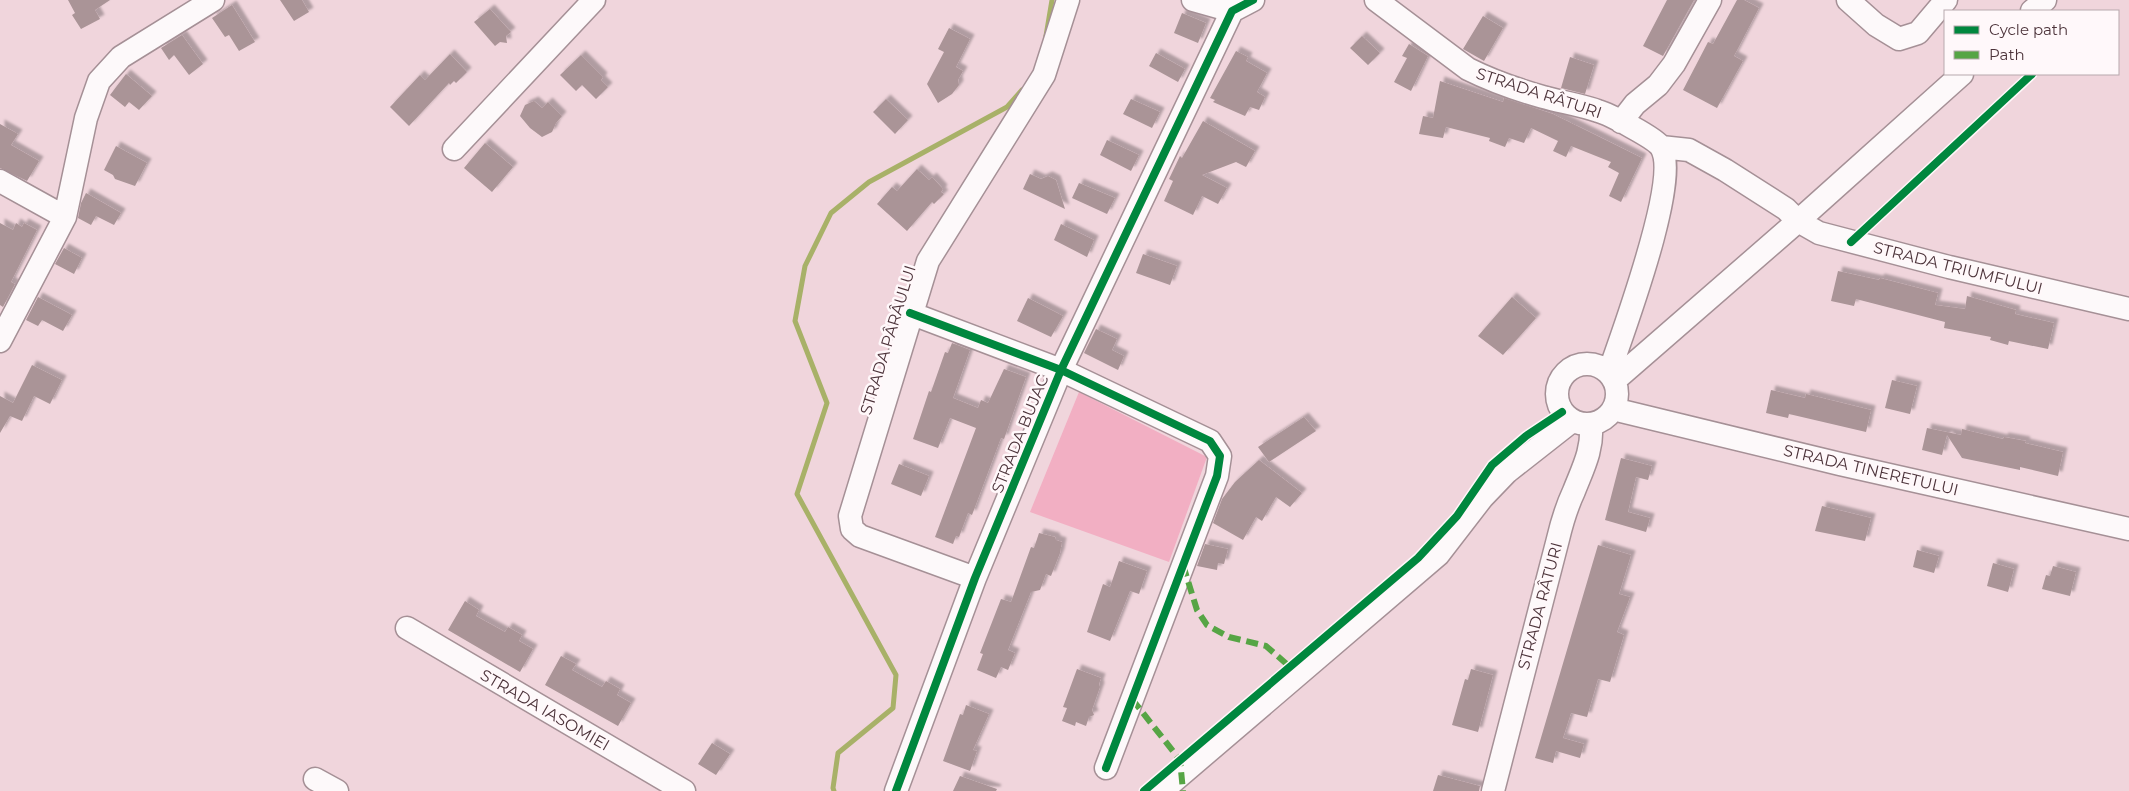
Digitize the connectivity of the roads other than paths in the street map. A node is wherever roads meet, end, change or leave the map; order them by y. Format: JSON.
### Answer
{"nodes":[{"id":1,"x":213,"y":0,"type":"edge"},
{"id":2,"x":594,"y":0,"type":"edge"},
{"id":3,"x":1068,"y":0,"type":"edge"},
{"id":4,"x":1193,"y":0,"type":"edge"},
{"id":5,"x":1254,"y":0,"type":"edge"},
{"id":6,"x":1376,"y":0,"type":"edge"},
{"id":7,"x":1710,"y":0,"type":"edge"},
{"id":8,"x":1848,"y":0,"type":"edge"},
{"id":9,"x":1946,"y":0,"type":"edge"},
{"id":10,"x":2045,"y":0,"type":"edge"},
{"id":11,"x":2033,"y":10,"type":"edge"},
{"id":12,"x":1232,"y":11,"type":"junction"},
{"id":13,"x":1961,"y":75,"type":"edge"},
{"id":14,"x":1621,"y":122,"type":"junction"},
{"id":15,"x":1661,"y":147,"type":"junction"},
{"id":16,"x":454,"y":148,"type":"dead end"},
{"id":17,"x":0,"y":180,"type":"edge"},
{"id":18,"x":65,"y":217,"type":"junction"},
{"id":19,"x":1798,"y":221,"type":"junction"},
{"id":20,"x":2129,"y":309,"type":"edge"},
{"id":21,"x":910,"y":313,"type":"junction"},
{"id":22,"x":0,"y":341,"type":"edge"},
{"id":23,"x":1061,"y":370,"type":"junction"},
{"id":24,"x":1611,"y":377,"type":"junction"},
{"id":25,"x":1613,"y":409,"type":"junction"},
{"id":26,"x":1581,"y":423,"type":"junction"},
{"id":27,"x":2129,"y":529,"type":"edge"},
{"id":28,"x":975,"y":578,"type":"junction"},
{"id":29,"x":406,"y":628,"type":"dead end"},
{"id":30,"x":1106,"y":768,"type":"dead end"},
{"id":31,"x":315,"y":779,"type":"dead end"},
{"id":32,"x":337,"y":791,"type":"edge"},
{"id":33,"x":684,"y":791,"type":"edge"},
{"id":34,"x":896,"y":791,"type":"edge"},
{"id":35,"x":1162,"y":791,"type":"edge"},
{"id":36,"x":1493,"y":791,"type":"edge"}],
"edges":[{"from":1,"to":18,"type":"street"},
{"from":2,"to":16,"type":"street"},
{"from":3,"to":21,"type":"street","name":"STRADA PÂRÂULUI"},
{"from":4,"to":12,"type":"street"},
{"from":5,"to":12,"type":"street"},
{"from":6,"to":14,"type":"street","name":"STRADA RÂTURI"},
{"from":7,"to":14,"type":"street"},
{"from":8,"to":9,"type":"street"},
{"from":10,"to":11,"type":"street"},
{"from":12,"to":23,"type":"street","name":"STRADA BUJAC"},
{"from":13,"to":19,"type":"street"},
{"from":14,"to":15,"type":"street","name":"STRADA RÂTURI"},
{"from":15,"to":19,"type":"street","name":"STRADA TRIUMFULUI"},
{"from":15,"to":24,"type":"street"},
{"from":17,"to":18,"type":"street"},
{"from":18,"to":22,"type":"street"},
{"from":19,"to":20,"type":"street","name":"STRADA TRIUMFULUI"},
{"from":19,"to":24,"type":"street"},
{"from":21,"to":23,"type":"street"},
{"from":21,"to":28,"type":"street","name":"STRADA PÂRÂULUI"},
{"from":23,"to":28,"type":"street","name":"STRADA BUJAC"},
{"from":23,"to":30,"type":"street"},
{"from":24,"to":25,"type":"street"},
{"from":24,"to":26,"type":"street"},
{"from":25,"to":26,"type":"street"},
{"from":25,"to":27,"type":"street","name":"STRADA TINERETULUI"},
{"from":26,"to":35,"type":"street"},
{"from":26,"to":36,"type":"street","name":"STRADA RÂTURI"},
{"from":28,"to":34,"type":"street","name":"STRADA BUJAC"},
{"from":29,"to":33,"type":"street","name":"STRADA IASOMIEI"},
{"from":31,"to":32,"type":"street"}]}
